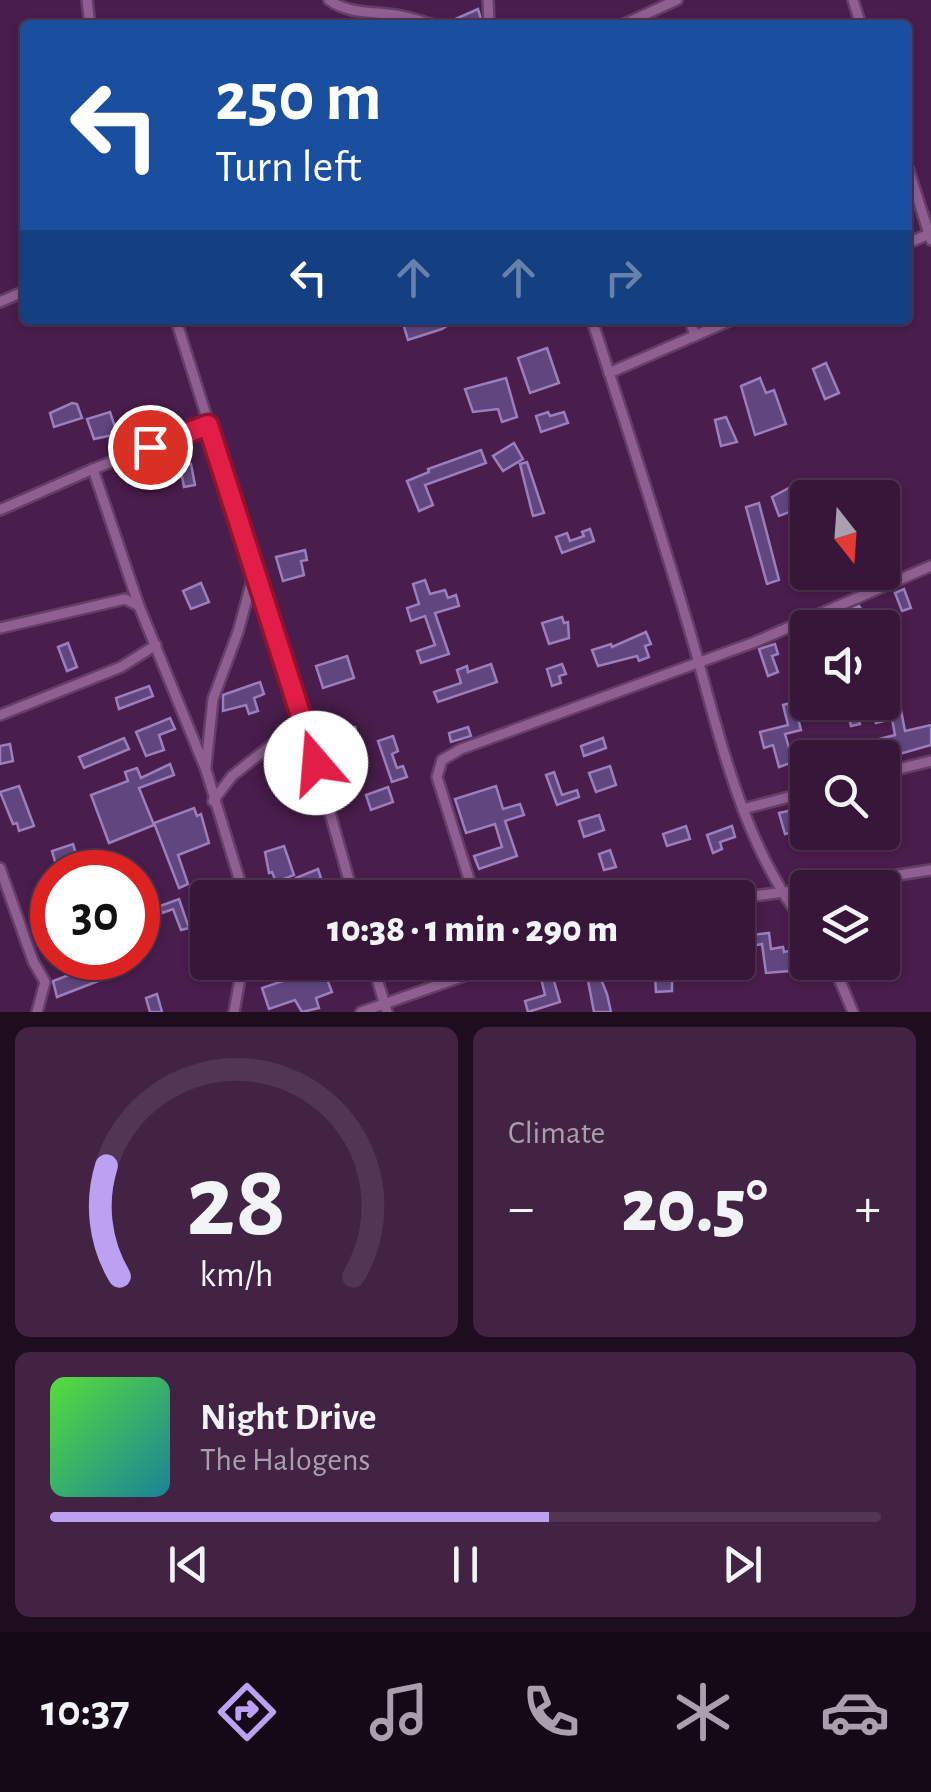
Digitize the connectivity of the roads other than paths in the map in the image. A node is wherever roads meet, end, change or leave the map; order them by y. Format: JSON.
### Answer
{"nodes":[{"id":1,"x":328,"y":0,"type":"edge"},
{"id":2,"x":677,"y":0,"type":"edge"},
{"id":3,"x":416,"y":20,"type":"edge"},
{"id":4,"x":633,"y":20,"type":"edge"},
{"id":5,"x":912,"y":181,"type":"edge"},
{"id":6,"x":930,"y":237,"type":"edge"},
{"id":7,"x":178,"y":325,"type":"edge"},
{"id":8,"x":594,"y":325,"type":"edge"},
{"id":9,"x":692,"y":325,"type":"edge"},
{"id":10,"x":720,"y":325,"type":"edge"},
{"id":11,"x":695,"y":336,"type":"junction"},
{"id":12,"x":609,"y":373,"type":"junction"},
{"id":13,"x":208,"y":425,"type":"junction"},
{"id":14,"x":93,"y":469,"type":"junction"},
{"id":15,"x":0,"y":510,"type":"edge"},
{"id":16,"x":931,"y":566,"type":"edge"},
{"id":17,"x":254,"y":570,"type":"junction"},
{"id":18,"x":139,"y":606,"type":"junction"},
{"id":19,"x":3,"y":625,"type":"edge"},
{"id":20,"x":156,"y":645,"type":"junction"},
{"id":21,"x":700,"y":662,"type":"junction"},
{"id":22,"x":0,"y":715,"type":"edge"},
{"id":23,"x":302,"y":721,"type":"junction"},
{"id":24,"x":931,"y":761,"type":"edge"},
{"id":25,"x":900,"y":769,"type":"edge"},
{"id":26,"x":206,"y":770,"type":"junction"},
{"id":27,"x":790,"y":797,"type":"edge"},
{"id":28,"x":213,"y":801,"type":"junction"},
{"id":29,"x":743,"y":809,"type":"junction"},
{"id":30,"x":0,"y":868,"type":"edge"},
{"id":31,"x":931,"y":870,"type":"edge"},
{"id":32,"x":900,"y":875,"type":"edge"},
{"id":33,"x":239,"y":880,"type":"edge"},
{"id":34,"x":349,"y":880,"type":"edge"},
{"id":35,"x":469,"y":880,"type":"edge"},
{"id":36,"x":790,"y":891,"type":"edge"},
{"id":37,"x":782,"y":892,"type":"junction"},
{"id":38,"x":755,"y":896,"type":"edge"},
{"id":39,"x":790,"y":903,"type":"edge"},
{"id":40,"x":240,"y":980,"type":"edge"},
{"id":41,"x":377,"y":980,"type":"edge"},
{"id":42,"x":456,"y":980,"type":"edge"},
{"id":43,"x":840,"y":980,"type":"edge"},
{"id":44,"x":385,"y":1007,"type":"edge"},
{"id":45,"x":36,"y":1012,"type":"edge"},
{"id":46,"x":234,"y":1012,"type":"edge"},
{"id":47,"x":361,"y":1012,"type":"edge"},
{"id":48,"x":853,"y":1012,"type":"edge"}],
"edges":[{"from":1,"to":3,"type":"street"},
{"from":2,"to":4,"type":"street"},
{"from":5,"to":6,"type":"street"},
{"from":7,"to":13,"type":"street"},
{"from":8,"to":12,"type":"street"},
{"from":9,"to":11,"type":"street"},
{"from":10,"to":11,"type":"street"},
{"from":11,"to":12,"type":"street"},
{"from":12,"to":21,"type":"street"},
{"from":13,"to":14,"type":"street"},
{"from":13,"to":17,"type":"street"},
{"from":14,"to":15,"type":"street"},
{"from":14,"to":18,"type":"street"},
{"from":16,"to":21,"type":"street"},
{"from":17,"to":23,"type":"street"},
{"from":17,"to":26,"type":"street"},
{"from":18,"to":19,"type":"street"},
{"from":18,"to":20,"type":"street"},
{"from":20,"to":22,"type":"street"},
{"from":20,"to":26,"type":"street"},
{"from":21,"to":29,"type":"street"},
{"from":21,"to":35,"type":"street"},
{"from":23,"to":28,"type":"street"},
{"from":23,"to":34,"type":"street"},
{"from":24,"to":25,"type":"street"},
{"from":26,"to":28,"type":"street"},
{"from":27,"to":29,"type":"street"},
{"from":28,"to":33,"type":"street"},
{"from":29,"to":37,"type":"street"},
{"from":30,"to":45,"type":"street"},
{"from":31,"to":32,"type":"street"},
{"from":36,"to":37,"type":"street"},
{"from":37,"to":38,"type":"street"},
{"from":37,"to":39,"type":"street"},
{"from":40,"to":46,"type":"street"},
{"from":41,"to":44,"type":"street"},
{"from":42,"to":44,"type":"street"},
{"from":43,"to":48,"type":"street"},
{"from":44,"to":47,"type":"street"}]}
